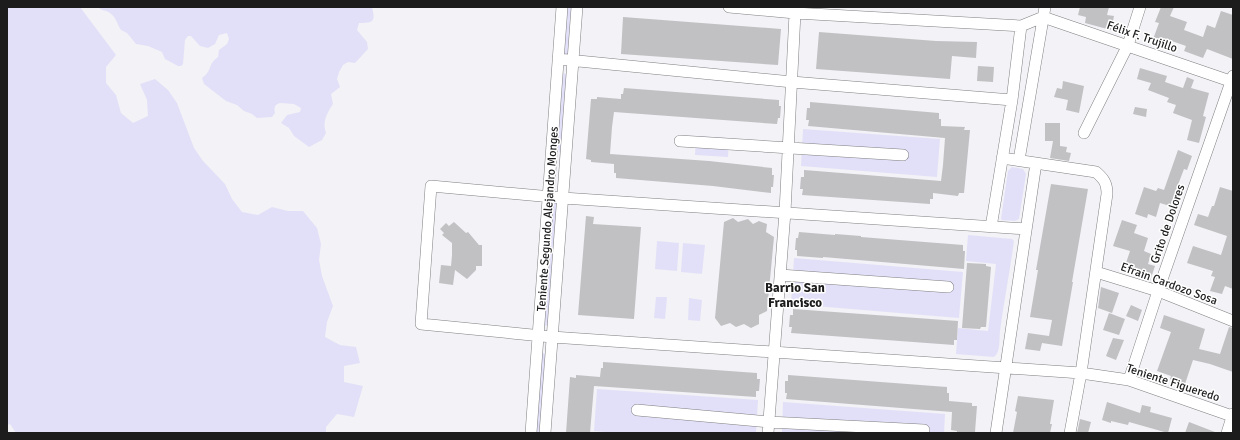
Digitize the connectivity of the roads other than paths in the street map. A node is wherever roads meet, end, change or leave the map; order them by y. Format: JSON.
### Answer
{"nodes":[{"id":1,"x":562,"y":7,"type":"edge"},
{"id":2,"x":577,"y":7,"type":"edge"},
{"id":3,"x":728,"y":7,"type":"edge"},
{"id":4,"x":1140,"y":7,"type":"edge"},
{"id":5,"x":1044,"y":12,"type":"edge"},
{"id":6,"x":795,"y":13,"type":"junction"},
{"id":7,"x":1021,"y":26,"type":"junction"},
{"id":8,"x":1128,"y":45,"type":"junction"},
{"id":9,"x":558,"y":59,"type":"junction"},
{"id":10,"x":573,"y":60,"type":"junction"},
{"id":11,"x":1232,"y":80,"type":"edge"},
{"id":12,"x":792,"y":82,"type":"junction"},
{"id":13,"x":1012,"y":100,"type":"junction"},
{"id":14,"x":1084,"y":133,"type":"dead end"},
{"id":15,"x":680,"y":141,"type":"dead end"},
{"id":16,"x":788,"y":147,"type":"junction"},
{"id":17,"x":903,"y":155,"type":"dead end"},
{"id":18,"x":1002,"y":158,"type":"junction"},
{"id":19,"x":1020,"y":160,"type":"junction"},
{"id":20,"x":1036,"y":163,"type":"junction"},
{"id":21,"x":548,"y":197,"type":"junction"},
{"id":22,"x":563,"y":198,"type":"junction"},
{"id":23,"x":785,"y":212,"type":"junction"},
{"id":24,"x":991,"y":227,"type":"junction"},
{"id":25,"x":1026,"y":229,"type":"junction"},
{"id":26,"x":1096,"y":272,"type":"junction"},
{"id":27,"x":780,"y":275,"type":"junction"},
{"id":28,"x":948,"y":287,"type":"dead end"},
{"id":29,"x":1158,"y":291,"type":"junction"},
{"id":30,"x":1233,"y":321,"type":"edge"},
{"id":31,"x":538,"y":336,"type":"junction"},
{"id":32,"x":552,"y":337,"type":"junction"},
{"id":33,"x":774,"y":352,"type":"junction"},
{"id":34,"x":1007,"y":367,"type":"junction"},
{"id":35,"x":1081,"y":373,"type":"junction"},
{"id":36,"x":1129,"y":380,"type":"junction"},
{"id":37,"x":638,"y":410,"type":"dead end"},
{"id":38,"x":1233,"y":415,"type":"edge"},
{"id":39,"x":768,"y":428,"type":"edge"},
{"id":40,"x":924,"y":430,"type":"dead end"},
{"id":41,"x":531,"y":433,"type":"edge"},
{"id":42,"x":545,"y":433,"type":"edge"},
{"id":43,"x":996,"y":433,"type":"edge"},
{"id":44,"x":1070,"y":433,"type":"edge"},
{"id":45,"x":1227,"y":433,"type":"edge"}],
"edges":[{"from":1,"to":9,"type":"street","name":"Teniente Segundo Alejandro Monges"},
{"from":2,"to":10,"type":"street","name":"Teniente Segundo Alejandro Monges"},
{"from":3,"to":6,"type":"street"},
{"from":4,"to":8,"type":"street"},
{"from":5,"to":7,"type":"street"},
{"from":5,"to":8,"type":"street","name":"Félix F. Trujillo"},
{"from":5,"to":19,"type":"street"},
{"from":6,"to":7,"type":"street"},
{"from":6,"to":12,"type":"street"},
{"from":7,"to":13,"type":"street"},
{"from":8,"to":11,"type":"street","name":"Félix F. Trujillo"},
{"from":8,"to":14,"type":"street"},
{"from":9,"to":10,"type":"street"},
{"from":9,"to":21,"type":"street","name":"Teniente Segundo Alejandro Monges"},
{"from":10,"to":12,"type":"street"},
{"from":10,"to":22,"type":"street","name":"Teniente Segundo Alejandro Monges"},
{"from":11,"to":29,"type":"street","name":"Grito de Dolores"},
{"from":12,"to":13,"type":"street"},
{"from":12,"to":16,"type":"street"},
{"from":13,"to":18,"type":"street"},
{"from":15,"to":16,"type":"street"},
{"from":16,"to":17,"type":"street"},
{"from":16,"to":23,"type":"street"},
{"from":18,"to":19,"type":"street"},
{"from":18,"to":24,"type":"street"},
{"from":19,"to":20,"type":"street"},
{"from":20,"to":25,"type":"street"},
{"from":20,"to":26,"type":"street"},
{"from":21,"to":22,"type":"street"},
{"from":21,"to":31,"type":"street","name":"Teniente Segundo Alejandro Monges"},
{"from":21,"to":31,"type":"street","name":"Teniente Figueredo"},
{"from":22,"to":23,"type":"street"},
{"from":22,"to":32,"type":"street","name":"Teniente Segundo Alejandro Monges"},
{"from":23,"to":24,"type":"street"},
{"from":23,"to":27,"type":"street"},
{"from":24,"to":25,"type":"street"},
{"from":25,"to":34,"type":"street"},
{"from":26,"to":29,"type":"street","name":"Efrain Cardozo Sosa"},
{"from":26,"to":35,"type":"street"},
{"from":27,"to":28,"type":"street"},
{"from":27,"to":33,"type":"street"},
{"from":29,"to":30,"type":"street","name":"Efrain Cardozo Sosa"},
{"from":29,"to":36,"type":"street","name":"Grito de Dolores"},
{"from":31,"to":32,"type":"street","name":"Teniente Figueredo"},
{"from":31,"to":41,"type":"street","name":"Teniente Segundo Alejandro Monges"},
{"from":32,"to":33,"type":"street","name":"Teniente Figueredo"},
{"from":32,"to":42,"type":"street","name":"Teniente Segundo Alejandro Monges"},
{"from":33,"to":34,"type":"street","name":"Teniente Figueredo"},
{"from":33,"to":39,"type":"street"},
{"from":34,"to":35,"type":"street","name":"Teniente Figueredo"},
{"from":34,"to":43,"type":"street"},
{"from":35,"to":36,"type":"street","name":"Teniente Figueredo"},
{"from":35,"to":44,"type":"street"},
{"from":36,"to":38,"type":"street","name":"Teniente Figueredo"},
{"from":37,"to":39,"type":"street"},
{"from":38,"to":45,"type":"street"},
{"from":39,"to":40,"type":"street"}]}
